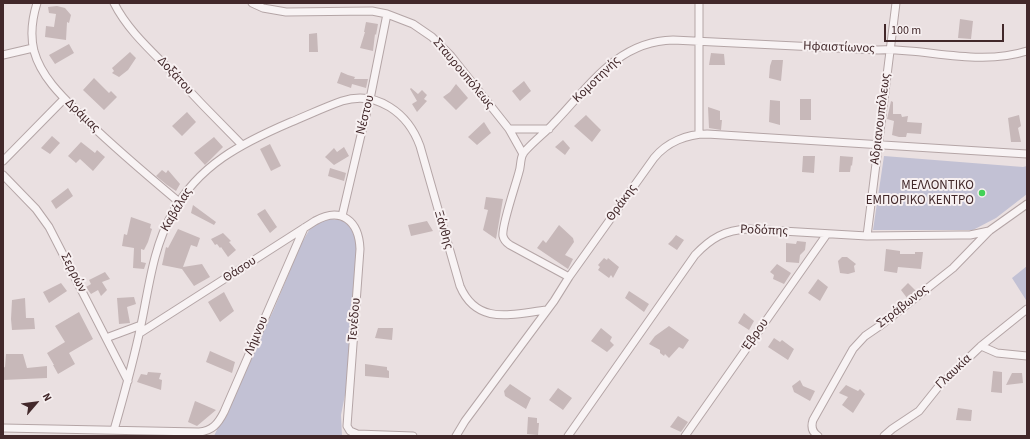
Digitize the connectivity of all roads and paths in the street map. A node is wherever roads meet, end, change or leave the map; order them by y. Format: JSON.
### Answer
{"nodes":[{"id":1,"x":37,"y":3,"type":"edge"},
{"id":2,"x":114,"y":3,"type":"edge"},
{"id":3,"x":252,"y":3,"type":"edge"},
{"id":4,"x":699,"y":3,"type":"edge"},
{"id":5,"x":896,"y":3,"type":"edge"},
{"id":6,"x":387,"y":14,"type":"junction"},
{"id":7,"x":699,"y":41,"type":"junction"},
{"id":8,"x":33,"y":48,"type":"junction"},
{"id":9,"x":890,"y":49,"type":"junction"},
{"id":10,"x":1027,"y":51,"type":"edge"},
{"id":11,"x":3,"y":55,"type":"edge"},
{"id":12,"x":64,"y":98,"type":"junction"},
{"id":13,"x":370,"y":100,"type":"junction"},
{"id":14,"x":509,"y":129,"type":"junction"},
{"id":15,"x":549,"y":129,"type":"junction"},
{"id":16,"x":699,"y":134,"type":"junction"},
{"id":17,"x":242,"y":145,"type":"junction"},
{"id":18,"x":878,"y":145,"type":"junction"},
{"id":19,"x":523,"y":154,"type":"junction"},
{"id":20,"x":1027,"y":154,"type":"edge"},
{"id":21,"x":3,"y":161,"type":"edge"},
{"id":22,"x":3,"y":175,"type":"edge"},
{"id":23,"x":179,"y":202,"type":"junction"},
{"id":24,"x":1027,"y":204,"type":"edge"},
{"id":25,"x":342,"y":216,"type":"junction"},
{"id":26,"x":304,"y":228,"type":"junction"},
{"id":27,"x":989,"y":231,"type":"junction"},
{"id":28,"x":827,"y":234,"type":"junction"},
{"id":29,"x":867,"y":236,"type":"junction"},
{"id":30,"x":569,"y":277,"type":"junction"},
{"id":31,"x":1027,"y":309,"type":"edge"},
{"id":32,"x":547,"y":310,"type":"junction"},
{"id":33,"x":141,"y":325,"type":"junction"},
{"id":34,"x":140,"y":333,"type":"junction"},
{"id":35,"x":106,"y":338,"type":"junction"},
{"id":36,"x":981,"y":346,"type":"junction"},
{"id":37,"x":1027,"y":356,"type":"edge"},
{"id":38,"x":128,"y":381,"type":"junction"},
{"id":39,"x":3,"y":428,"type":"edge"},
{"id":40,"x":114,"y":430,"type":"junction"},
{"id":41,"x":816,"y":435,"type":"edge"},
{"id":42,"x":413,"y":436,"type":"edge"},
{"id":43,"x":456,"y":436,"type":"edge"},
{"id":44,"x":568,"y":436,"type":"edge"},
{"id":45,"x":685,"y":436,"type":"edge"},
{"id":46,"x":884,"y":436,"type":"edge"}],
"edges":[{"from":1,"to":8,"type":"street","name":"Δράμας"},
{"from":2,"to":17,"type":"street","name":"Δοξάτου"},
{"from":3,"to":6,"type":"street","name":"Σταυρουπόλεως"},
{"from":4,"to":7,"type":"street"},
{"from":5,"to":9,"type":"street","name":"Αδριανουπόλεως"},
{"from":6,"to":13,"type":"street","name":"Νέστου"},
{"from":6,"to":14,"type":"street","name":"Σταυρουπόλεως"},
{"from":7,"to":9,"type":"street","name":"Ηφαιστίωνος"},
{"from":7,"to":15,"type":"street","name":"Κομοτηνής"},
{"from":7,"to":16,"type":"street"},
{"from":8,"to":11,"type":"street"},
{"from":8,"to":12,"type":"street","name":"Δράμας"},
{"from":9,"to":10,"type":"street","name":"Ηφαιστίωνος"},
{"from":9,"to":18,"type":"street","name":"Αδριανουπόλεως"},
{"from":12,"to":21,"type":"street"},
{"from":12,"to":23,"type":"street","name":"Δράμας"},
{"from":13,"to":17,"type":"street","name":"Καβάλας"},
{"from":13,"to":25,"type":"street","name":"Νέστου"},
{"from":13,"to":32,"type":"street","name":"Ξάνθης"},
{"from":14,"to":15,"type":"street"},
{"from":14,"to":19,"type":"street","name":"Σταυρουπόλεως"},
{"from":15,"to":19,"type":"street","name":"Κομοτηνής"},
{"from":16,"to":18,"type":"street","name":"Θράκης"},
{"from":16,"to":30,"type":"street","name":"Θράκης"},
{"from":17,"to":23,"type":"street","name":"Καβάλας"},
{"from":18,"to":20,"type":"street","name":"Θράκης"},
{"from":18,"to":29,"type":"street","name":"Αδριανουπόλεως"},
{"from":19,"to":30,"type":"street"},
{"from":22,"to":35,"type":"street","name":"Σερρών"},
{"from":23,"to":33,"type":"street","name":"Καβάλας"},
{"from":24,"to":27,"type":"street","name":"Στράβωνος"},
{"from":25,"to":26,"type":"street","name":"Θάσου"},
{"from":25,"to":42,"type":"street","name":"Τενέδου"},
{"from":26,"to":34,"type":"street","name":"Θάσου"},
{"from":26,"to":40,"type":"street","name":"Λήμνου"},
{"from":27,"to":29,"type":"street","name":"Ροδόπης"},
{"from":27,"to":41,"type":"street","name":"Στράβωνος"},
{"from":28,"to":29,"type":"street","name":"Ροδόπης"},
{"from":28,"to":44,"type":"street","name":"Ροδόπης"},
{"from":28,"to":45,"type":"street","name":"Έβρου"},
{"from":30,"to":32,"type":"street","name":"Θράκης"},
{"from":31,"to":36,"type":"street","name":"Γλαυκία"},
{"from":32,"to":43,"type":"street","name":"Θράκης"},
{"from":33,"to":34,"type":"street","name":"Καβάλας"},
{"from":33,"to":35,"type":"street"},
{"from":34,"to":38,"type":"street","name":"Καβάλας"},
{"from":35,"to":38,"type":"street","name":"Σερρών"},
{"from":36,"to":37,"type":"street"},
{"from":36,"to":46,"type":"street","name":"Γλαυκία"},
{"from":38,"to":40,"type":"street","name":"Καβάλας"},
{"from":39,"to":40,"type":"street"}]}
